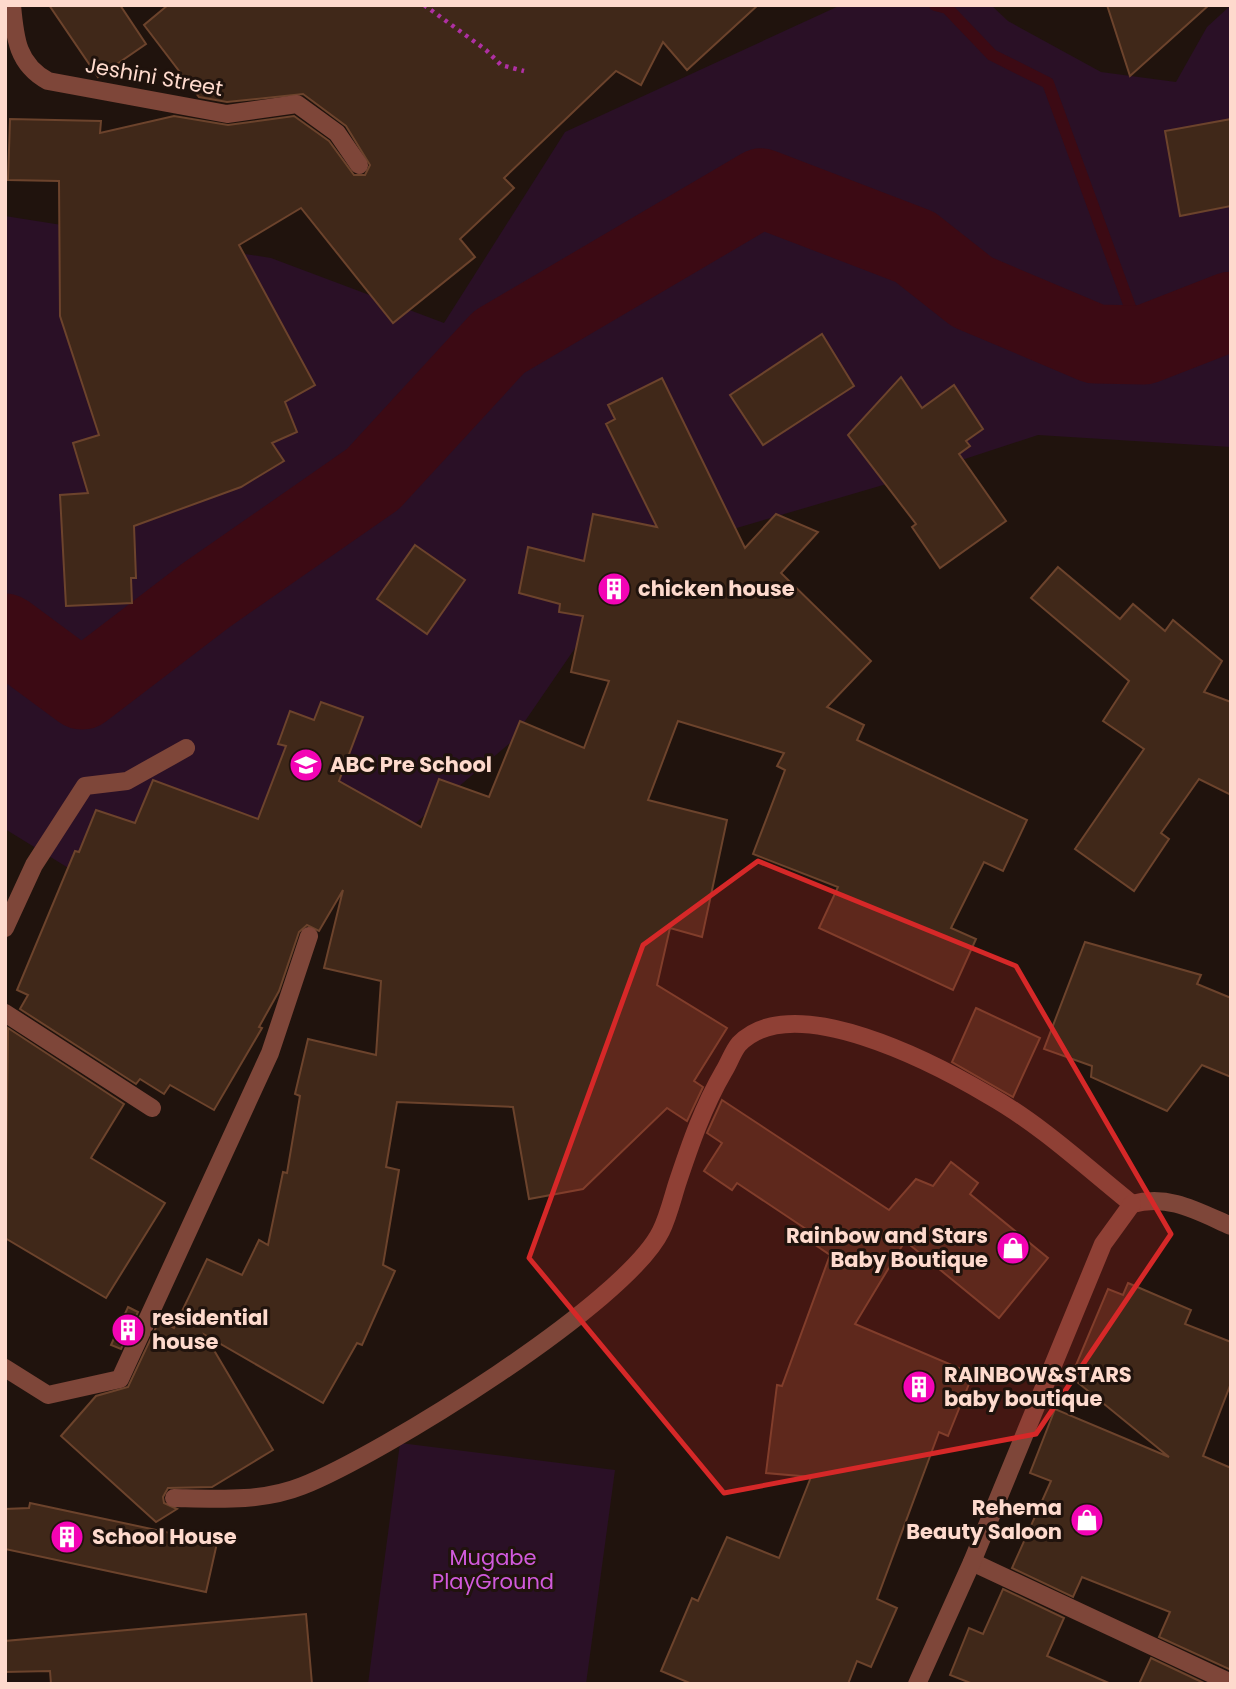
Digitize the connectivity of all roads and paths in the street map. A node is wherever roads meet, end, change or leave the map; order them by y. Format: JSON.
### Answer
{"nodes":[{"id":1,"x":12,"y":5,"type":"edge"},
{"id":2,"x":424,"y":5,"type":"edge"},
{"id":3,"x":524,"y":71,"type":"dead end"},
{"id":4,"x":359,"y":164,"type":"dead end"},
{"id":5,"x":187,"y":748,"type":"dead end"},
{"id":6,"x":5,"y":928,"type":"edge"},
{"id":7,"x":309,"y":936,"type":"dead end"},
{"id":8,"x":5,"y":1013,"type":"edge"},
{"id":9,"x":152,"y":1108,"type":"dead end"},
{"id":10,"x":1132,"y":1204,"type":"junction"},
{"id":11,"x":1231,"y":1226,"type":"edge"},
{"id":12,"x":5,"y":1368,"type":"edge"},
{"id":13,"x":174,"y":1498,"type":"dead end"},
{"id":14,"x":972,"y":1562,"type":"junction"},
{"id":15,"x":1231,"y":1683,"type":"edge"},
{"id":16,"x":917,"y":1684,"type":"edge"}],
"edges":[{"from":1,"to":4,"type":"street","name":"Jeshini Street"},
{"from":2,"to":3,"type":"path"},
{"from":5,"to":6,"type":"street"},
{"from":7,"to":12,"type":"street"},
{"from":8,"to":9,"type":"street"},
{"from":10,"to":11,"type":"street"},
{"from":10,"to":13,"type":"street"},
{"from":10,"to":14,"type":"street"},
{"from":14,"to":15,"type":"street"},
{"from":14,"to":16,"type":"street"}]}
